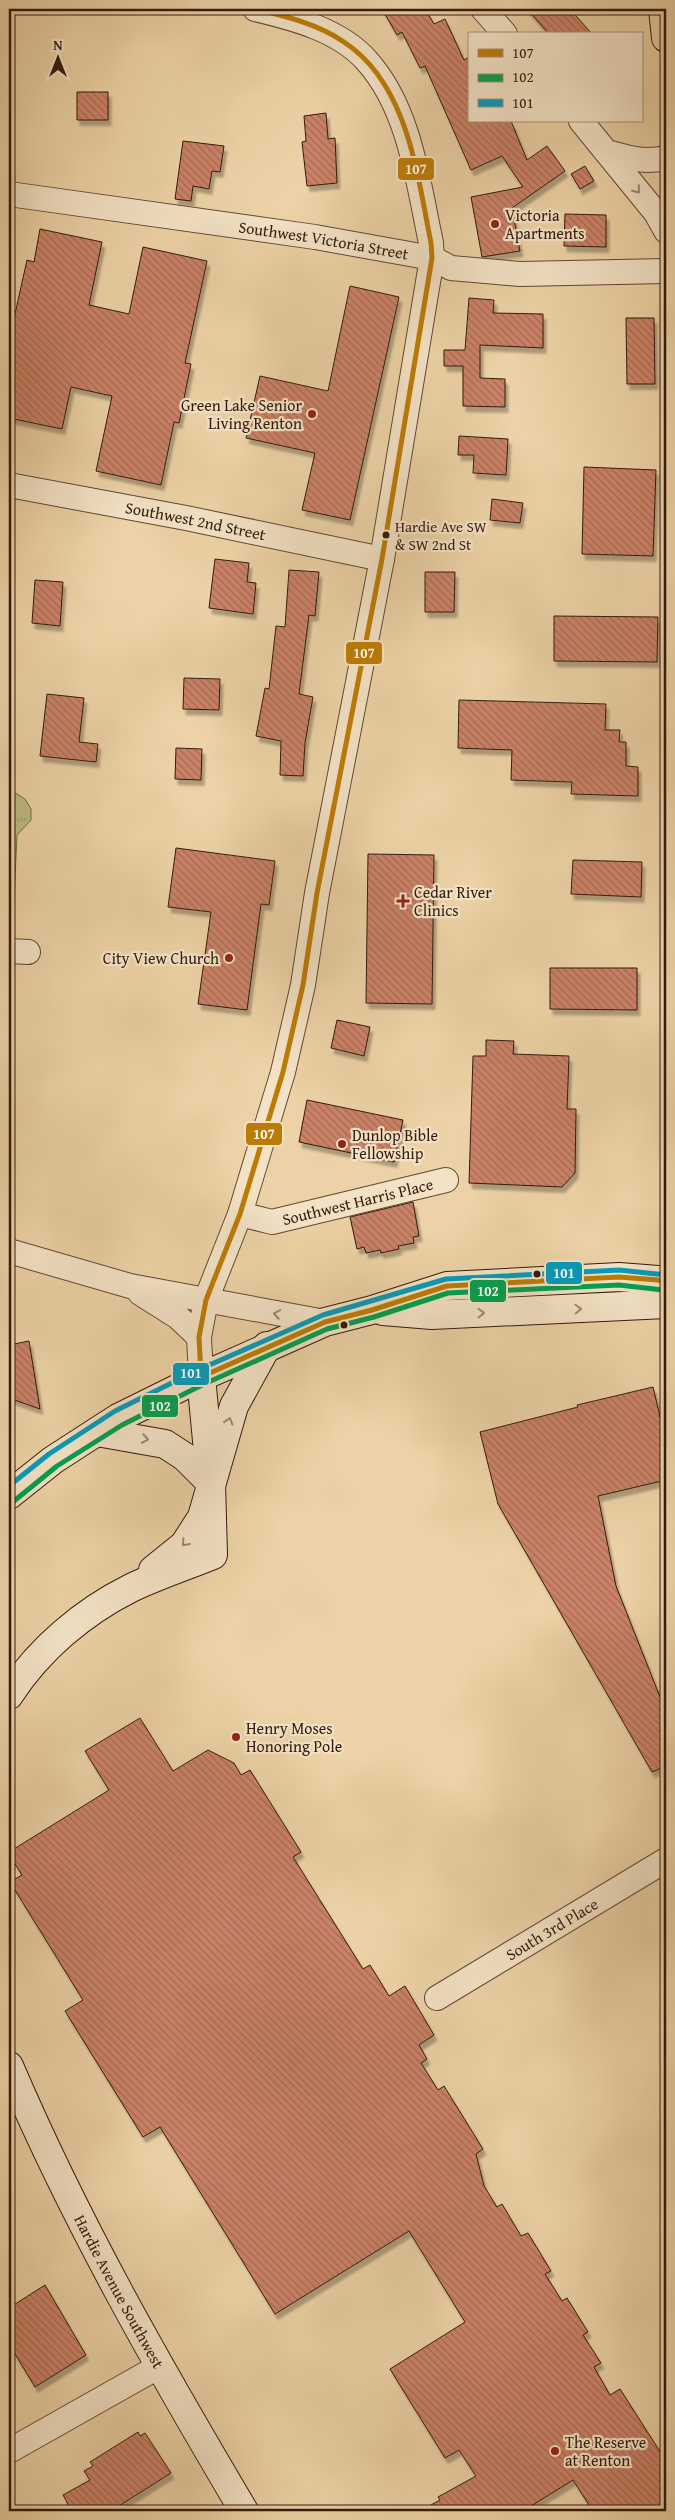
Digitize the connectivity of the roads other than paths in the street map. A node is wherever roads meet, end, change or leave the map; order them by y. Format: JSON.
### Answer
{"nodes":[{"id":1,"x":254,"y":9,"type":"edge"},
{"id":2,"x":483,"y":9,"type":"edge"},
{"id":3,"x":663,"y":9,"type":"edge"},
{"id":4,"x":503,"y":32,"type":"edge"},
{"id":5,"x":666,"y":38,"type":"edge"},
{"id":6,"x":582,"y":122,"type":"edge"},
{"id":7,"x":607,"y":152,"type":"junction"},
{"id":8,"x":666,"y":158,"type":"edge"},
{"id":9,"x":9,"y":194,"type":"edge"},
{"id":10,"x":666,"y":231,"type":"edge"},
{"id":11,"x":432,"y":258,"type":"junction"},
{"id":12,"x":666,"y":272,"type":"edge"},
{"id":13,"x":9,"y":485,"type":"edge"},
{"id":14,"x":382,"y":559,"type":"junction"},
{"id":15,"x":446,"y":1180,"type":"dead end"},
{"id":16,"x":240,"y":1214,"type":"junction"},
{"id":17,"x":9,"y":1251,"type":"edge"},
{"id":18,"x":666,"y":1283,"type":"edge"},
{"id":19,"x":130,"y":1286,"type":"junction"},
{"id":20,"x":206,"y":1300,"type":"junction"},
{"id":21,"x":666,"y":1304,"type":"edge"},
{"id":22,"x":372,"y":1310,"type":"junction"},
{"id":23,"x":325,"y":1322,"type":"junction"},
{"id":24,"x":199,"y":1337,"type":"junction"},
{"id":25,"x":267,"y":1346,"type":"junction"},
{"id":26,"x":200,"y":1377,"type":"junction"},
{"id":27,"x":97,"y":1432,"type":"junction"},
{"id":28,"x":211,"y":1484,"type":"junction"},
{"id":29,"x":9,"y":1495,"type":"edge"},
{"id":30,"x":132,"y":1587,"type":"junction"},
{"id":31,"x":9,"y":1695,"type":"edge"},
{"id":32,"x":666,"y":1860,"type":"edge"},
{"id":33,"x":437,"y":1998,"type":"dead end"},
{"id":34,"x":9,"y":2066,"type":"edge"},
{"id":35,"x":158,"y":2367,"type":"junction"},
{"id":36,"x":9,"y":2451,"type":"edge"},
{"id":37,"x":244,"y":2511,"type":"edge"}],
"edges":[{"from":1,"to":11,"type":"street"},
{"from":2,"to":4,"type":"street"},
{"from":3,"to":5,"type":"main road"},
{"from":6,"to":7,"type":"street"},
{"from":7,"to":8,"type":"street"},
{"from":7,"to":10,"type":"street","one_way":true},
{"from":9,"to":11,"type":"street","name":"Southwest Victoria Street"},
{"from":11,"to":12,"type":"street","name":"Southwest Victoria Street"},
{"from":11,"to":14,"type":"street"},
{"from":13,"to":14,"type":"street","name":"Southwest 2nd Street"},
{"from":14,"to":16,"type":"street"},
{"from":15,"to":16,"type":"street","name":"Southwest Harris Place"},
{"from":16,"to":20,"type":"street"},
{"from":17,"to":19,"type":"street"},
{"from":18,"to":22,"type":"street"},
{"from":19,"to":20,"type":"street"},
{"from":19,"to":24,"type":"street"},
{"from":23,"to":20,"type":"street","one_way":true},
{"from":20,"to":24,"type":"street"},
{"from":22,"to":21,"type":"street","one_way":true},
{"from":22,"to":23,"type":"street"},
{"from":23,"to":25,"type":"street"},
{"from":24,"to":26,"type":"street"},
{"from":25,"to":26,"type":"street"},
{"from":28,"to":25,"type":"street","one_way":true},
{"from":26,"to":27,"type":"street"},
{"from":26,"to":28,"type":"street"},
{"from":27,"to":28,"type":"street","one_way":true},
{"from":27,"to":29,"type":"street"},
{"from":28,"to":30,"type":"street","one_way":true},
{"from":28,"to":30,"type":"street"},
{"from":30,"to":31,"type":"street"},
{"from":32,"to":33,"type":"street","name":"South 3rd Place"},
{"from":34,"to":35,"type":"street","name":"Hardie Avenue Southwest"},
{"from":35,"to":36,"type":"street"},
{"from":35,"to":37,"type":"street","name":"Hardie Avenue Southwest"}]}
